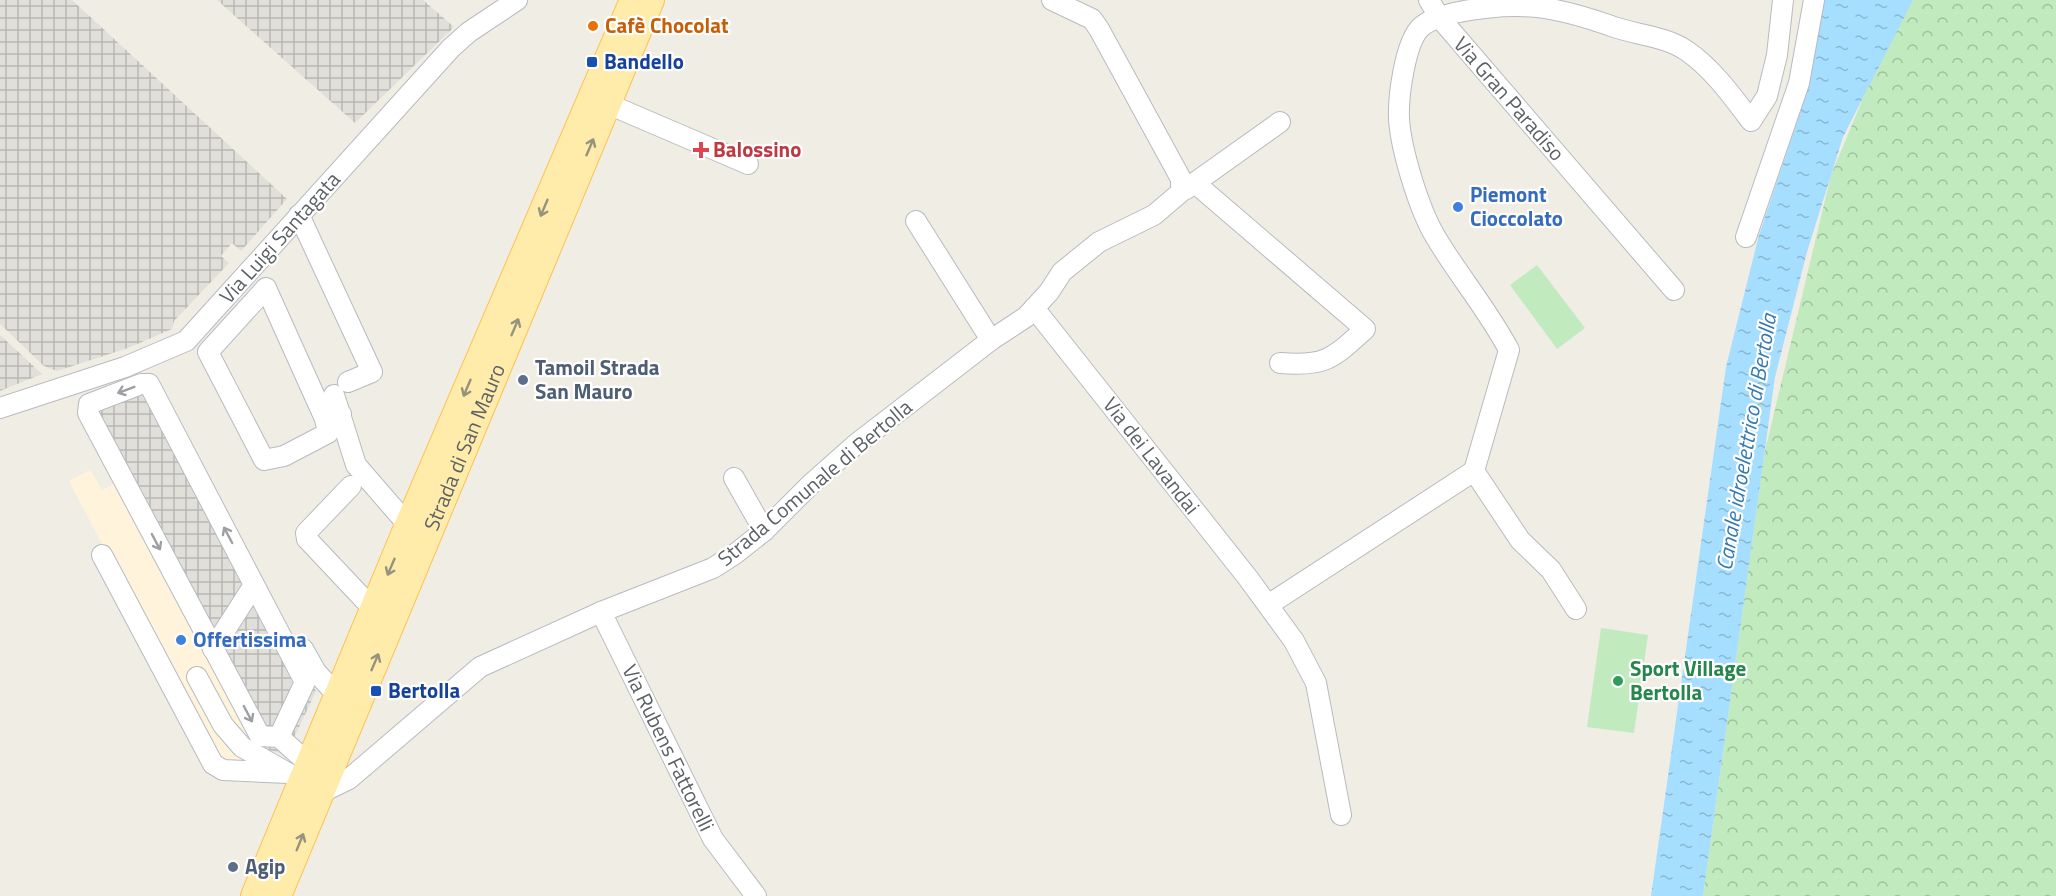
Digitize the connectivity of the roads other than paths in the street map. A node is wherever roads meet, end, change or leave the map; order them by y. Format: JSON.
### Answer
{"nodes":[{"id":1,"x":517,"y":0,"type":"edge"},
{"id":2,"x":633,"y":0,"type":"edge"},
{"id":3,"x":651,"y":0,"type":"edge"},
{"id":4,"x":1783,"y":0,"type":"edge"},
{"id":5,"x":1814,"y":0,"type":"edge"},
{"id":6,"x":1069,"y":2,"type":"edge"},
{"id":7,"x":1524,"y":2,"type":"edge"},
{"id":8,"x":1434,"y":9,"type":"edge"},
{"id":9,"x":608,"y":104,"type":"junction"},
{"id":10,"x":1280,"y":122,"type":"dead end"},
{"id":11,"x":748,"y":164,"type":"dead end"},
{"id":12,"x":1188,"y":188,"type":"junction"},
{"id":13,"x":299,"y":215,"type":"junction"},
{"id":14,"x":916,"y":221,"type":"dead end"},
{"id":15,"x":1746,"y":237,"type":"dead end"},
{"id":16,"x":1674,"y":290,"type":"dead end"},
{"id":17,"x":1034,"y":308,"type":"junction"},
{"id":18,"x":991,"y":340,"type":"junction"},
{"id":19,"x":1280,"y":363,"type":"dead end"},
{"id":20,"x":0,"y":408,"type":"edge"},
{"id":21,"x":333,"y":417,"type":"junction"},
{"id":22,"x":1474,"y":471,"type":"junction"},
{"id":23,"x":734,"y":478,"type":"dead end"},
{"id":24,"x":351,"y":486,"type":"dead end"},
{"id":25,"x":408,"y":525,"type":"junction"},
{"id":26,"x":764,"y":531,"type":"junction"},
{"id":27,"x":102,"y":555,"type":"dead end"},
{"id":28,"x":255,"y":560,"type":"dead end"},
{"id":29,"x":255,"y":585,"type":"junction"},
{"id":30,"x":1268,"y":605,"type":"junction"},
{"id":31,"x":373,"y":609,"type":"junction"},
{"id":32,"x":1576,"y":609,"type":"dead end"},
{"id":33,"x":601,"y":612,"type":"junction"},
{"id":34,"x":213,"y":649,"type":"junction"},
{"id":35,"x":197,"y":677,"type":"dead end"},
{"id":36,"x":337,"y":695,"type":"junction"},
{"id":37,"x":279,"y":737,"type":"junction"},
{"id":38,"x":303,"y":780,"type":"junction"},
{"id":39,"x":1341,"y":815,"type":"dead end"},
{"id":40,"x":742,"y":887,"type":"edge"},
{"id":41,"x":254,"y":896,"type":"edge"},
{"id":42,"x":278,"y":896,"type":"edge"},
{"id":43,"x":756,"y":896,"type":"edge"}],
"edges":[{"from":1,"to":13,"type":"street","name":"Via Luigi Santagata"},
{"from":2,"to":25,"type":"main road","name":"Strada di San Mauro","one_way":true},
{"from":3,"to":9,"type":"main road","name":"Strada di San Mauro"},
{"from":4,"to":7,"type":"street","name":"Via Gran Paradiso"},
{"from":5,"to":15,"type":"street"},
{"from":6,"to":12,"type":"street"},
{"from":7,"to":8,"type":"street","name":"Via Gran Paradiso"},
{"from":8,"to":16,"type":"street","name":"Via Gran Paradiso"},
{"from":8,"to":22,"type":"street","name":"Via Gran Paradiso"},
{"from":9,"to":11,"type":"street"},
{"from":38,"to":9,"type":"main road","name":"Strada di San Mauro","one_way":true},
{"from":10,"to":12,"type":"street","name":"Strada Comunale di Bertolla"},
{"from":12,"to":17,"type":"street","name":"Strada Comunale di Bertolla"},
{"from":12,"to":19,"type":"street"},
{"from":13,"to":20,"type":"street","name":"Via Luigi Santagata"},
{"from":13,"to":21,"type":"street","name":"Strada di San Mauro"},
{"from":14,"to":18,"type":"street"},
{"from":17,"to":18,"type":"street","name":"Strada Comunale di Bertolla"},
{"from":17,"to":30,"type":"street","name":"Via dei Lavandai"},
{"from":18,"to":26,"type":"street","name":"Strada Comunale di Bertolla"},
{"from":21,"to":21,"type":"street"},
{"from":21,"to":25,"type":"street","name":"Strada di San Mauro"},
{"from":22,"to":30,"type":"street"},
{"from":22,"to":32,"type":"street"},
{"from":23,"to":26,"type":"street","name":"Strada Comunale di Bertolla"},
{"from":24,"to":31,"type":"street"},
{"from":25,"to":31,"type":"main road","name":"Strada di San Mauro","one_way":true},
{"from":26,"to":33,"type":"street","name":"Strada Comunale di Bertolla"},
{"from":27,"to":38,"type":"street"},
{"from":28,"to":36,"type":"street"},
{"from":29,"to":34,"type":"street"},
{"from":29,"to":34,"type":"street","one_way":true},
{"from":29,"to":37,"type":"street"},
{"from":30,"to":39,"type":"street","name":"Via dei Lavandai"},
{"from":31,"to":36,"type":"main road","name":"Strada di San Mauro"},
{"from":33,"to":38,"type":"street","name":"Strada Comunale di Bertolla"},
{"from":33,"to":40,"type":"street","name":"Via Rubens Fattorelli"},
{"from":34,"to":37,"type":"street","one_way":true},
{"from":35,"to":38,"type":"street"},
{"from":36,"to":38,"type":"main road","name":"Strada di San Mauro"},
{"from":37,"to":38,"type":"street"},
{"from":38,"to":41,"type":"main road","name":"Strada di San Mauro"},
{"from":42,"to":38,"type":"main road","name":"Strada di San Mauro","one_way":true},
{"from":40,"to":43,"type":"street","name":"Via Rubens Fattorelli"}]}
